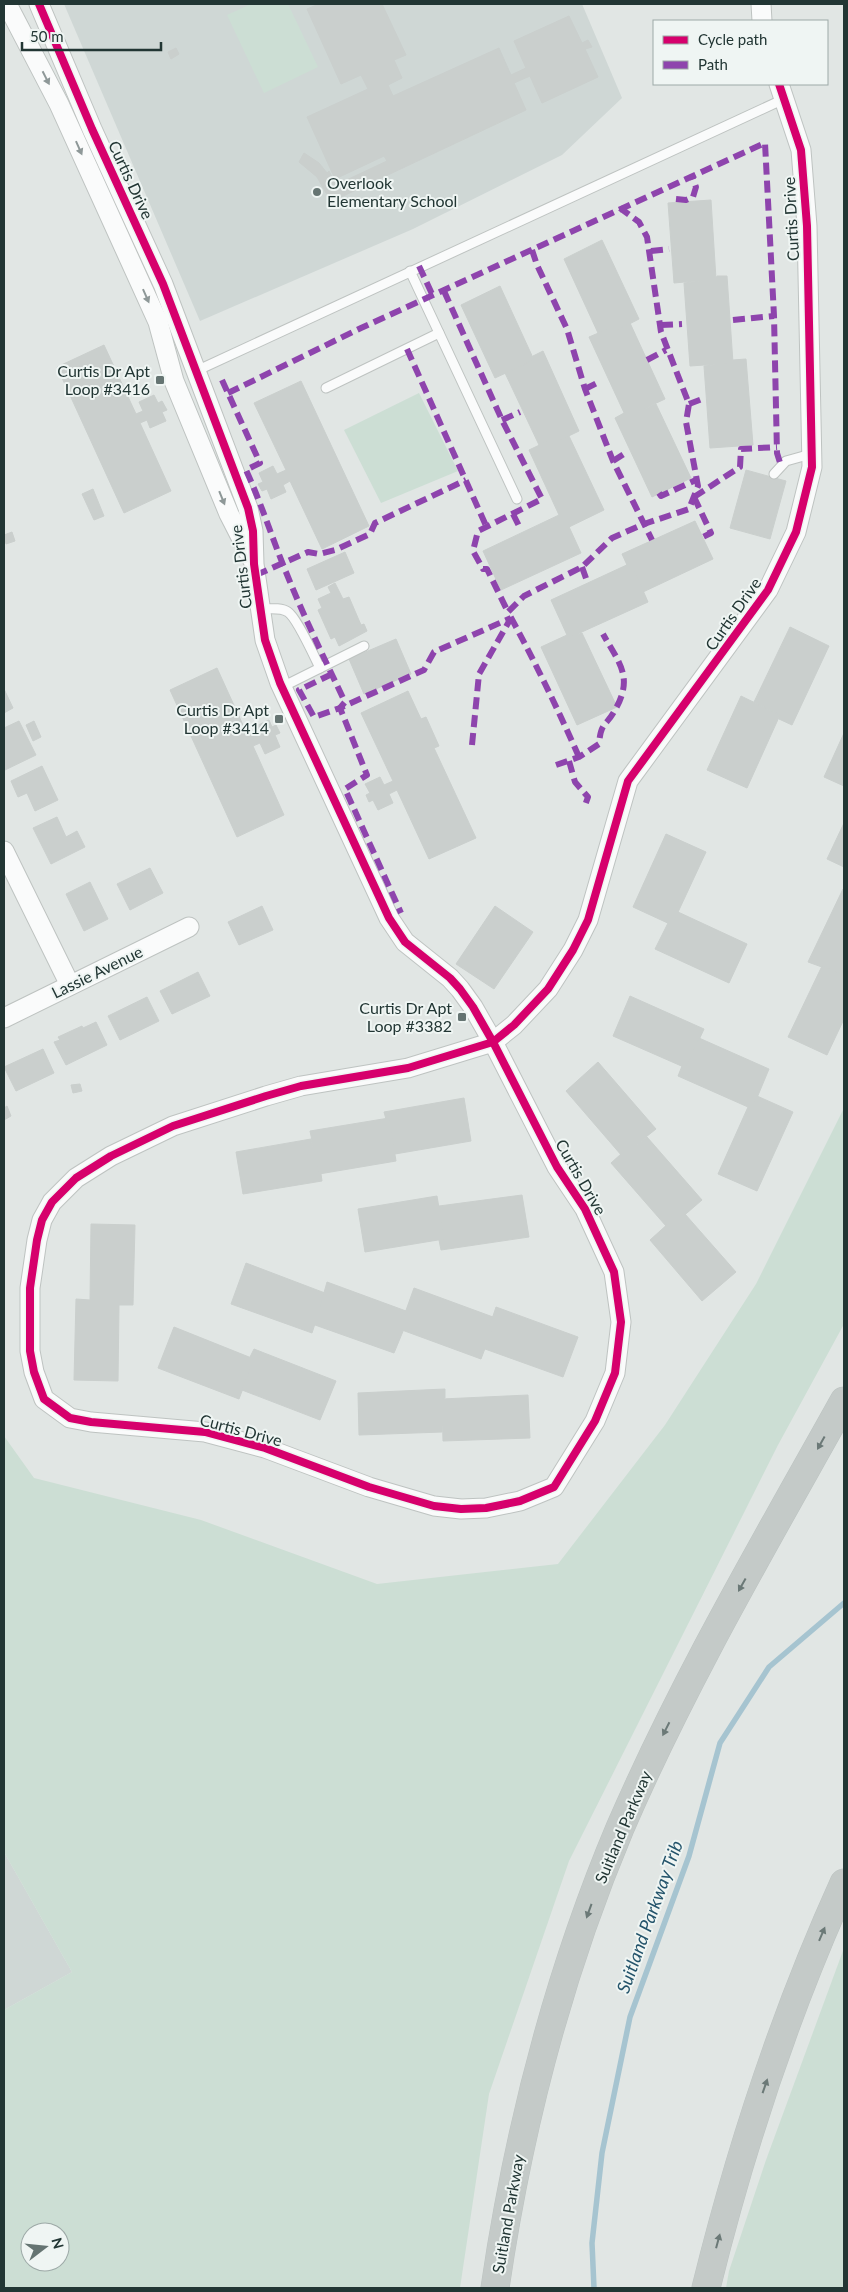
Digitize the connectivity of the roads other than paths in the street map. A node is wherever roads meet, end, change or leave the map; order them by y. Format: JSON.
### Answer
{"nodes":[{"id":1,"x":7,"y":4,"type":"edge"},
{"id":2,"x":39,"y":4,"type":"edge"},
{"id":3,"x":761,"y":4,"type":"edge"},
{"id":4,"x":762,"y":20,"type":"edge"},
{"id":5,"x":781,"y":91,"type":"edge"},
{"id":6,"x":410,"y":271,"type":"junction"},
{"id":7,"x":439,"y":333,"type":"junction"},
{"id":8,"x":196,"y":371,"type":"junction"},
{"id":9,"x":326,"y":388,"type":"dead end"},
{"id":10,"x":811,"y":454,"type":"junction"},
{"id":11,"x":774,"y":474,"type":"dead end"},
{"id":12,"x":517,"y":499,"type":"dead end"},
{"id":13,"x":254,"y":564,"type":"junction"},
{"id":14,"x":260,"y":609,"type":"junction"},
{"id":15,"x":364,"y":646,"type":"dead end"},
{"id":16,"x":320,"y":668,"type":"junction"},
{"id":17,"x":282,"y":687,"type":"junction"},
{"id":18,"x":4,"y":851,"type":"edge"},
{"id":19,"x":190,"y":927,"type":"dead end"},
{"id":20,"x":70,"y":985,"type":"junction"},
{"id":21,"x":4,"y":1018,"type":"edge"},
{"id":22,"x":493,"y":1042,"type":"junction"},
{"id":23,"x":844,"y":1401,"type":"edge"},
{"id":24,"x":844,"y":1884,"type":"edge"},
{"id":25,"x":496,"y":2288,"type":"edge"},
{"id":26,"x":706,"y":2288,"type":"edge"}],
"edges":[{"from":1,"to":13,"type":"street","name":"Curtis Drive","one_way":true},
{"from":2,"to":8,"type":"street","name":"Curtis Drive"},
{"from":3,"to":4,"type":"street"},
{"from":5,"to":6,"type":"lane"},
{"from":5,"to":10,"type":"street","name":"Curtis Drive"},
{"from":6,"to":7,"type":"lane"},
{"from":6,"to":8,"type":"lane"},
{"from":7,"to":9,"type":"lane"},
{"from":7,"to":12,"type":"lane"},
{"from":8,"to":13,"type":"street","name":"Curtis Drive"},
{"from":10,"to":11,"type":"lane"},
{"from":10,"to":22,"type":"street","name":"Curtis Drive"},
{"from":13,"to":14,"type":"street","name":"Curtis Drive"},
{"from":14,"to":16,"type":"lane"},
{"from":14,"to":17,"type":"street","name":"Curtis Drive"},
{"from":15,"to":16,"type":"lane"},
{"from":16,"to":17,"type":"lane"},
{"from":17,"to":22,"type":"street","name":"Curtis Drive"},
{"from":18,"to":20,"type":"street"},
{"from":19,"to":20,"type":"street","name":"Lassie Avenue"},
{"from":20,"to":21,"type":"street","name":"Lassie Avenue"},
{"from":22,"to":22,"type":"street","name":"Curtis Drive"},
{"from":23,"to":25,"type":"highway","name":"Suitland Parkway","one_way":true},
{"from":26,"to":24,"type":"highway","one_way":true}]}
